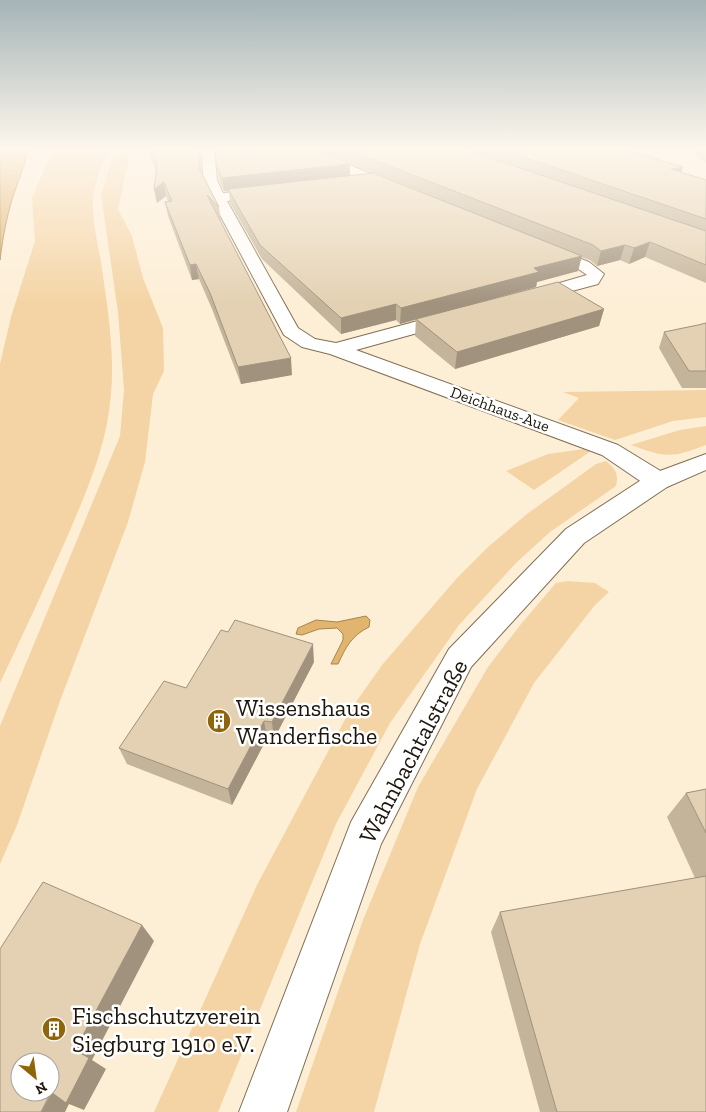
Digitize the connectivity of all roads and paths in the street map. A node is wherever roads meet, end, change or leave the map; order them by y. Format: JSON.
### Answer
{"nodes":[{"id":1,"x":219,"y":200,"type":"edge"},
{"id":2,"x":526,"y":242,"type":"edge"},
{"id":3,"x":512,"y":302,"type":"edge"},
{"id":4,"x":466,"y":314,"type":"edge"},
{"id":5,"x":336,"y":349,"type":"junction"},
{"id":6,"x":706,"y":461,"type":"edge"},
{"id":7,"x":658,"y":481,"type":"junction"},
{"id":8,"x":263,"y":1112,"type":"edge"}],
"edges":[{"from":1,"to":5,"type":"street","name":"Deichhaus-Aue"},
{"from":2,"to":3,"type":"street"},
{"from":4,"to":5,"type":"street","name":"Deichhaus-Aue"},
{"from":5,"to":7,"type":"street","name":"Deichhaus-Aue"},
{"from":6,"to":7,"type":"street","name":"Wahnbachtalstraße"},
{"from":7,"to":8,"type":"street","name":"Wahnbachtalstraße"}]}
